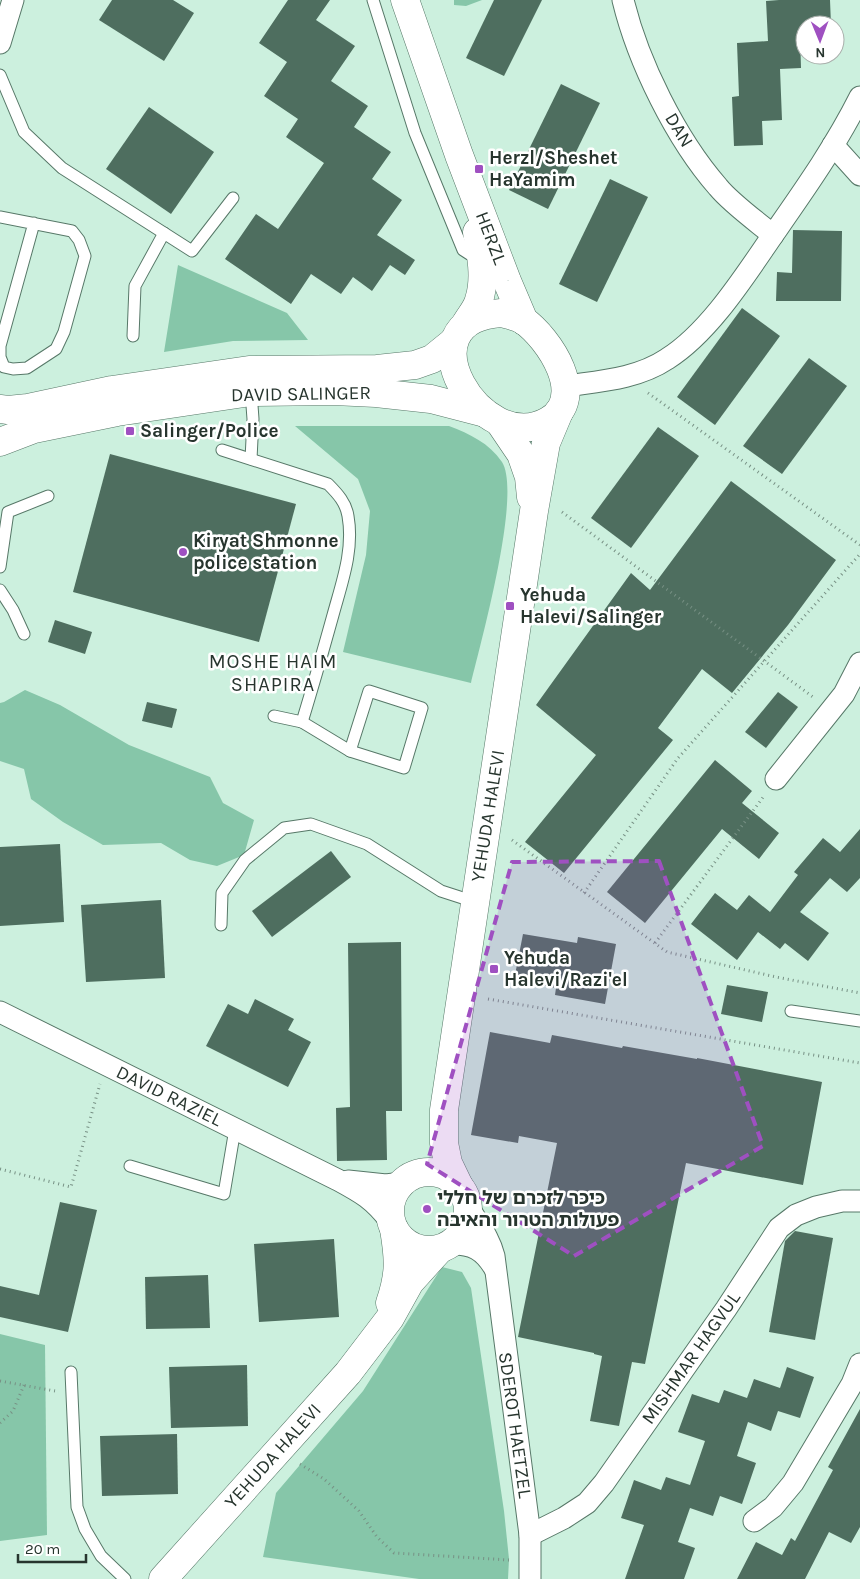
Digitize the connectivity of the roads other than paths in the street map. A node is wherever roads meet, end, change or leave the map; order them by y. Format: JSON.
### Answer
{"nodes":[{"id":1,"x":12,"y":0,"type":"edge"},
{"id":2,"x":373,"y":0,"type":"edge"},
{"id":3,"x":405,"y":0,"type":"edge"},
{"id":4,"x":623,"y":0,"type":"edge"},
{"id":5,"x":0,"y":42,"type":"edge"},
{"id":6,"x":0,"y":75,"type":"edge"},
{"id":7,"x":860,"y":97,"type":"edge"},
{"id":8,"x":833,"y":145,"type":"junction"},
{"id":9,"x":459,"y":155,"type":"junction"},
{"id":10,"x":860,"y":175,"type":"edge"},
{"id":11,"x":232,"y":198,"type":"dead end"},
{"id":12,"x":0,"y":217,"type":"edge"},
{"id":13,"x":34,"y":223,"type":"junction"},
{"id":14,"x":164,"y":234,"type":"junction"},
{"id":15,"x":773,"y":235,"type":"junction"},
{"id":16,"x":481,"y":263,"type":"junction"},
{"id":17,"x":524,"y":321,"type":"junction"},
{"id":18,"x":459,"y":333,"type":"junction"},
{"id":19,"x":133,"y":336,"type":"dead end"},
{"id":20,"x":566,"y":386,"type":"junction"},
{"id":21,"x":251,"y":392,"type":"junction"},
{"id":22,"x":0,"y":409,"type":"edge"},
{"id":23,"x":559,"y":412,"type":"junction"},
{"id":24,"x":492,"y":418,"type":"junction"},
{"id":25,"x":0,"y":442,"type":"edge"},
{"id":26,"x":222,"y":450,"type":"dead end"},
{"id":27,"x":251,"y":459,"type":"junction"},
{"id":28,"x":48,"y":496,"type":"dead end"},
{"id":29,"x":532,"y":521,"type":"junction"},
{"id":30,"x":0,"y":567,"type":"edge"},
{"id":31,"x":0,"y":590,"type":"edge"},
{"id":32,"x":24,"y":634,"type":"dead end"},
{"id":33,"x":860,"y":664,"type":"edge"},
{"id":34,"x":274,"y":716,"type":"dead end"},
{"id":35,"x":302,"y":722,"type":"junction"},
{"id":36,"x":350,"y":751,"type":"junction"},
{"id":37,"x":776,"y":779,"type":"road end"},
{"id":38,"x":475,"y":902,"type":"junction"},
{"id":39,"x":220,"y":925,"type":"dead end"},
{"id":40,"x":791,"y":1011,"type":"dead end"},
{"id":41,"x":0,"y":1012,"type":"edge"},
{"id":42,"x":860,"y":1021,"type":"edge"},
{"id":43,"x":444,"y":1110,"type":"junction"},
{"id":44,"x":236,"y":1129,"type":"junction"},
{"id":45,"x":130,"y":1166,"type":"dead end"},
{"id":46,"x":408,"y":1179,"type":"junction"},
{"id":47,"x":338,"y":1180,"type":"junction"},
{"id":48,"x":464,"y":1197,"type":"junction"},
{"id":49,"x":860,"y":1201,"type":"edge"},
{"id":50,"x":392,"y":1225,"type":"junction"},
{"id":51,"x":444,"y":1247,"type":"junction"},
{"id":52,"x":496,"y":1271,"type":"junction"},
{"id":53,"x":380,"y":1331,"type":"junction"},
{"id":54,"x":860,"y":1364,"type":"edge"},
{"id":55,"x":71,"y":1372,"type":"dead end"},
{"id":56,"x":754,"y":1521,"type":"dead end"},
{"id":57,"x":530,"y":1535,"type":"junction"},
{"id":58,"x":530,"y":1570,"type":"edge"},
{"id":59,"x":125,"y":1579,"type":"edge"},
{"id":60,"x":163,"y":1579,"type":"edge"}],
"edges":[{"from":1,"to":5,"type":"street"},
{"from":2,"to":16,"type":"lane"},
{"from":3,"to":9,"type":"street","name":"HERZL"},
{"from":4,"to":15,"type":"street","name":"DAN"},
{"from":6,"to":14,"type":"lane"},
{"from":7,"to":8,"type":"street"},
{"from":8,"to":10,"type":"street"},
{"from":8,"to":15,"type":"street"},
{"from":9,"to":16,"type":"street","name":"HERZL"},
{"from":9,"to":17,"type":"street","name":"HERZL"},
{"from":11,"to":14,"type":"lane"},
{"from":12,"to":13,"type":"lane"},
{"from":13,"to":13,"type":"lane"},
{"from":14,"to":19,"type":"lane"},
{"from":15,"to":20,"type":"street"},
{"from":16,"to":18,"type":"street","name":"HERZL"},
{"from":17,"to":18,"type":"street"},
{"from":17,"to":20,"type":"street"},
{"from":18,"to":22,"type":"street","name":"DAVID SALINGER"},
{"from":18,"to":24,"type":"street"},
{"from":20,"to":23,"type":"street"},
{"from":21,"to":24,"type":"street","name":"DAVID SALINGER"},
{"from":21,"to":25,"type":"street","name":"DAVID SALINGER"},
{"from":21,"to":27,"type":"lane"},
{"from":23,"to":24,"type":"street"},
{"from":23,"to":29,"type":"street","name":"YEHUDA HALEVI"},
{"from":24,"to":29,"type":"street","name":"YEHUDA HALEVI"},
{"from":26,"to":27,"type":"lane"},
{"from":27,"to":35,"type":"lane"},
{"from":28,"to":30,"type":"lane"},
{"from":29,"to":38,"type":"street","name":"YEHUDA HALEVI"},
{"from":31,"to":32,"type":"lane"},
{"from":33,"to":37,"type":"street"},
{"from":34,"to":35,"type":"lane"},
{"from":35,"to":36,"type":"lane"},
{"from":36,"to":36,"type":"lane"},
{"from":38,"to":39,"type":"lane"},
{"from":38,"to":43,"type":"street","name":"YEHUDA HALEVI"},
{"from":40,"to":42,"type":"lane"},
{"from":41,"to":44,"type":"street","name":"DAVID RAZIEL"},
{"from":43,"to":46,"type":"street","name":"YEHUDA HALEVI"},
{"from":43,"to":48,"type":"street","name":"YEHUDA HALEVI"},
{"from":44,"to":45,"type":"lane"},
{"from":44,"to":47,"type":"street","name":"DAVID RAZIEL"},
{"from":46,"to":47,"type":"street","name":"DAVID RAZIEL"},
{"from":46,"to":48,"type":"street"},
{"from":46,"to":50,"type":"street"},
{"from":47,"to":50,"type":"street","name":"DAVID RAZIEL"},
{"from":48,"to":51,"type":"street"},
{"from":48,"to":52,"type":"street","name":"SDEROT HAETZEL"},
{"from":49,"to":57,"type":"street","name":"MISHMAR HAGVUL"},
{"from":50,"to":51,"type":"street"},
{"from":50,"to":53,"type":"street","name":"YEHUDA HALEVI"},
{"from":51,"to":52,"type":"street","name":"SDEROT HAETZEL"},
{"from":51,"to":53,"type":"street","name":"YEHUDA HALEVI"},
{"from":52,"to":57,"type":"street","name":"SDEROT HAETZEL"},
{"from":53,"to":60,"type":"street","name":"YEHUDA HALEVI"},
{"from":54,"to":56,"type":"street"},
{"from":55,"to":59,"type":"lane"},
{"from":57,"to":58,"type":"street","name":"SDEROT HAETZEL"}]}
